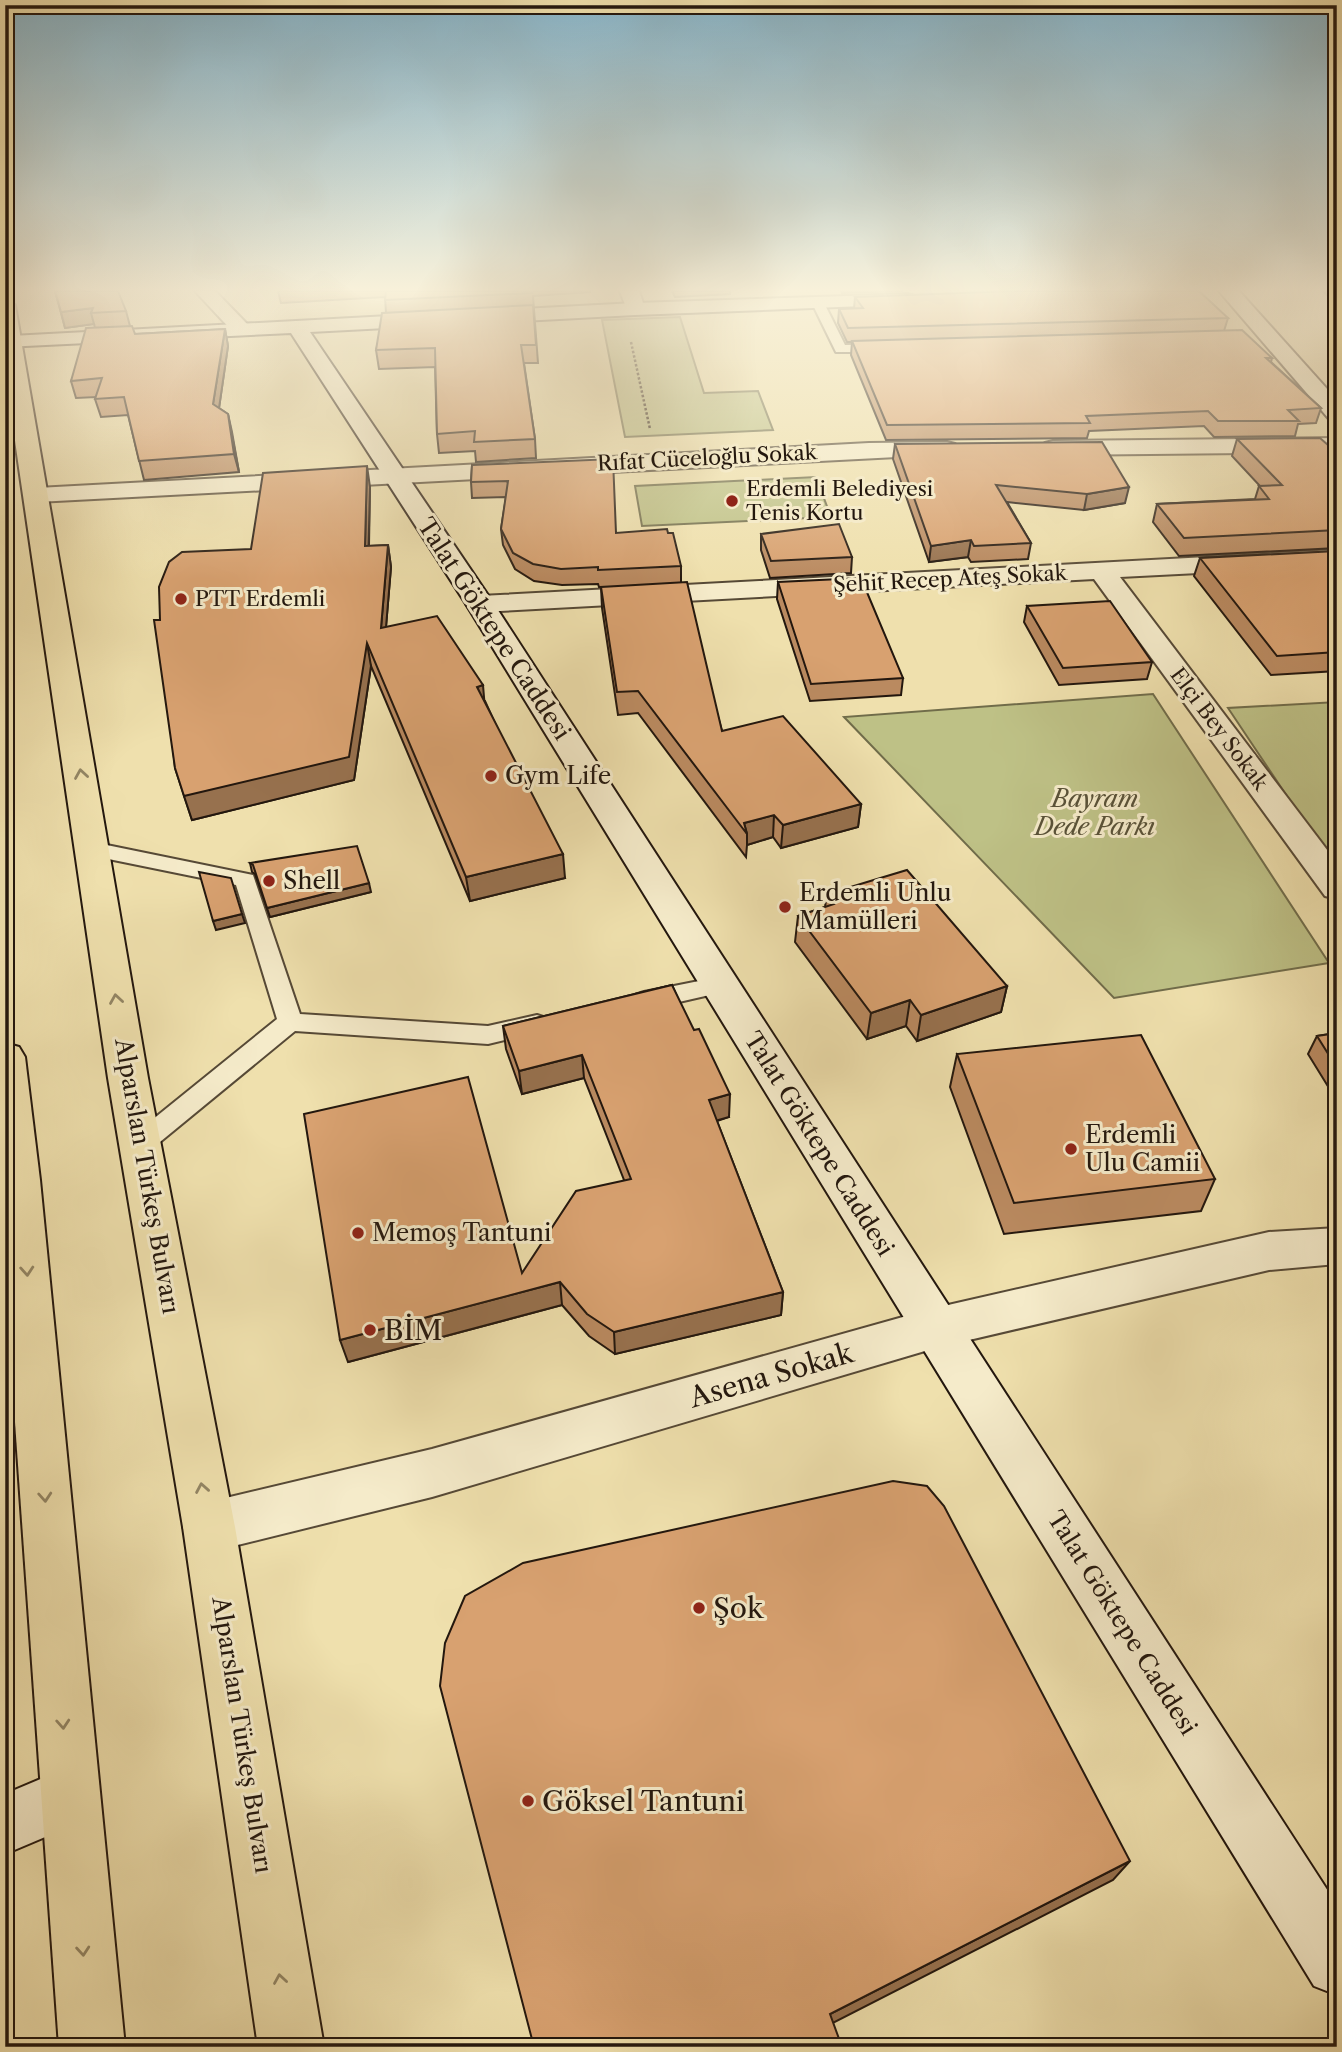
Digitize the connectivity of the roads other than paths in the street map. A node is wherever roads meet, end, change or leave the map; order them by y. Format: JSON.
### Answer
{"nodes":[{"id":1,"x":19,"y":387,"type":"edge"},
{"id":2,"x":337,"y":387,"type":"edge"},
{"id":3,"x":1310,"y":387,"type":"edge"},
{"id":4,"x":1337,"y":414,"type":"edge"},
{"id":5,"x":1337,"y":445,"type":"edge"},
{"id":6,"x":1034,"y":448,"type":"edge"},
{"id":7,"x":966,"y":449,"type":"edge"},
{"id":8,"x":396,"y":475,"type":"junction"},
{"id":9,"x":37,"y":495,"type":"junction"},
{"id":10,"x":1337,"y":558,"type":"edge"},
{"id":11,"x":1102,"y":570,"type":"junction"},
{"id":12,"x":480,"y":604,"type":"junction"},
{"id":13,"x":93,"y":849,"type":"junction"},
{"id":14,"x":1337,"y":888,"type":"edge"},
{"id":15,"x":719,"y":985,"type":"junction"},
{"id":16,"x":624,"y":1005,"type":"edge"},
{"id":17,"x":556,"y":1020,"type":"edge"},
{"id":18,"x":290,"y":1022,"type":"junction"},
{"id":19,"x":5,"y":1056,"type":"edge"},
{"id":20,"x":140,"y":1144,"type":"junction"},
{"id":21,"x":1337,"y":1246,"type":"edge"},
{"id":22,"x":934,"y":1328,"type":"junction"},
{"id":23,"x":209,"y":1527,"type":"junction"},
{"id":24,"x":69,"y":1797,"type":"junction"},
{"id":25,"x":5,"y":1824,"type":"edge"},
{"id":26,"x":1337,"y":1963,"type":"edge"},
{"id":27,"x":92,"y":2047,"type":"edge"},
{"id":28,"x":291,"y":2047,"type":"edge"}],
"edges":[{"from":1,"to":9,"type":"highway","name":"Alparslan Türkeş Bulvarı"},
{"from":2,"to":8,"type":"street","name":"Talat Göktepe Caddesi"},
{"from":3,"to":4,"type":"street"},
{"from":5,"to":6,"type":"street"},
{"from":7,"to":8,"type":"street","name":"Rıfat Cüceloğlu Sokak"},
{"from":8,"to":9,"type":"street","name":"Rıfat Cüceloğlu Sokak"},
{"from":8,"to":12,"type":"street","name":"Talat Göktepe Caddesi"},
{"from":13,"to":9,"type":"highway","name":"Alparslan Türkeş Bulvarı","one_way":true},
{"from":10,"to":11,"type":"street","name":"Şehit Recep Ateş Sokak"},
{"from":11,"to":12,"type":"street","name":"Şehit Recep Ateş Sokak"},
{"from":11,"to":14,"type":"street","name":"Elçi Bey Sokak"},
{"from":12,"to":15,"type":"street","name":"Talat Göktepe Caddesi"},
{"from":13,"to":18,"type":"lane"},
{"from":20,"to":13,"type":"highway","name":"Alparslan Türkeş Bulvarı","one_way":true},
{"from":15,"to":16,"type":"lane"},
{"from":15,"to":22,"type":"street","name":"Talat Göktepe Caddesi"},
{"from":17,"to":18,"type":"lane"},
{"from":18,"to":20,"type":"lane"},
{"from":19,"to":24,"type":"highway","one_way":true},
{"from":23,"to":20,"type":"highway","name":"Alparslan Türkeş Bulvarı","one_way":true},
{"from":21,"to":22,"type":"street","name":"Asena Sokak"},
{"from":22,"to":23,"type":"street","name":"Asena Sokak"},
{"from":22,"to":26,"type":"street","name":"Talat Göktepe Caddesi"},
{"from":28,"to":23,"type":"highway","name":"Alparslan Türkeş Bulvarı","one_way":true},
{"from":24,"to":25,"type":"street"},
{"from":24,"to":27,"type":"highway","one_way":true}]}
